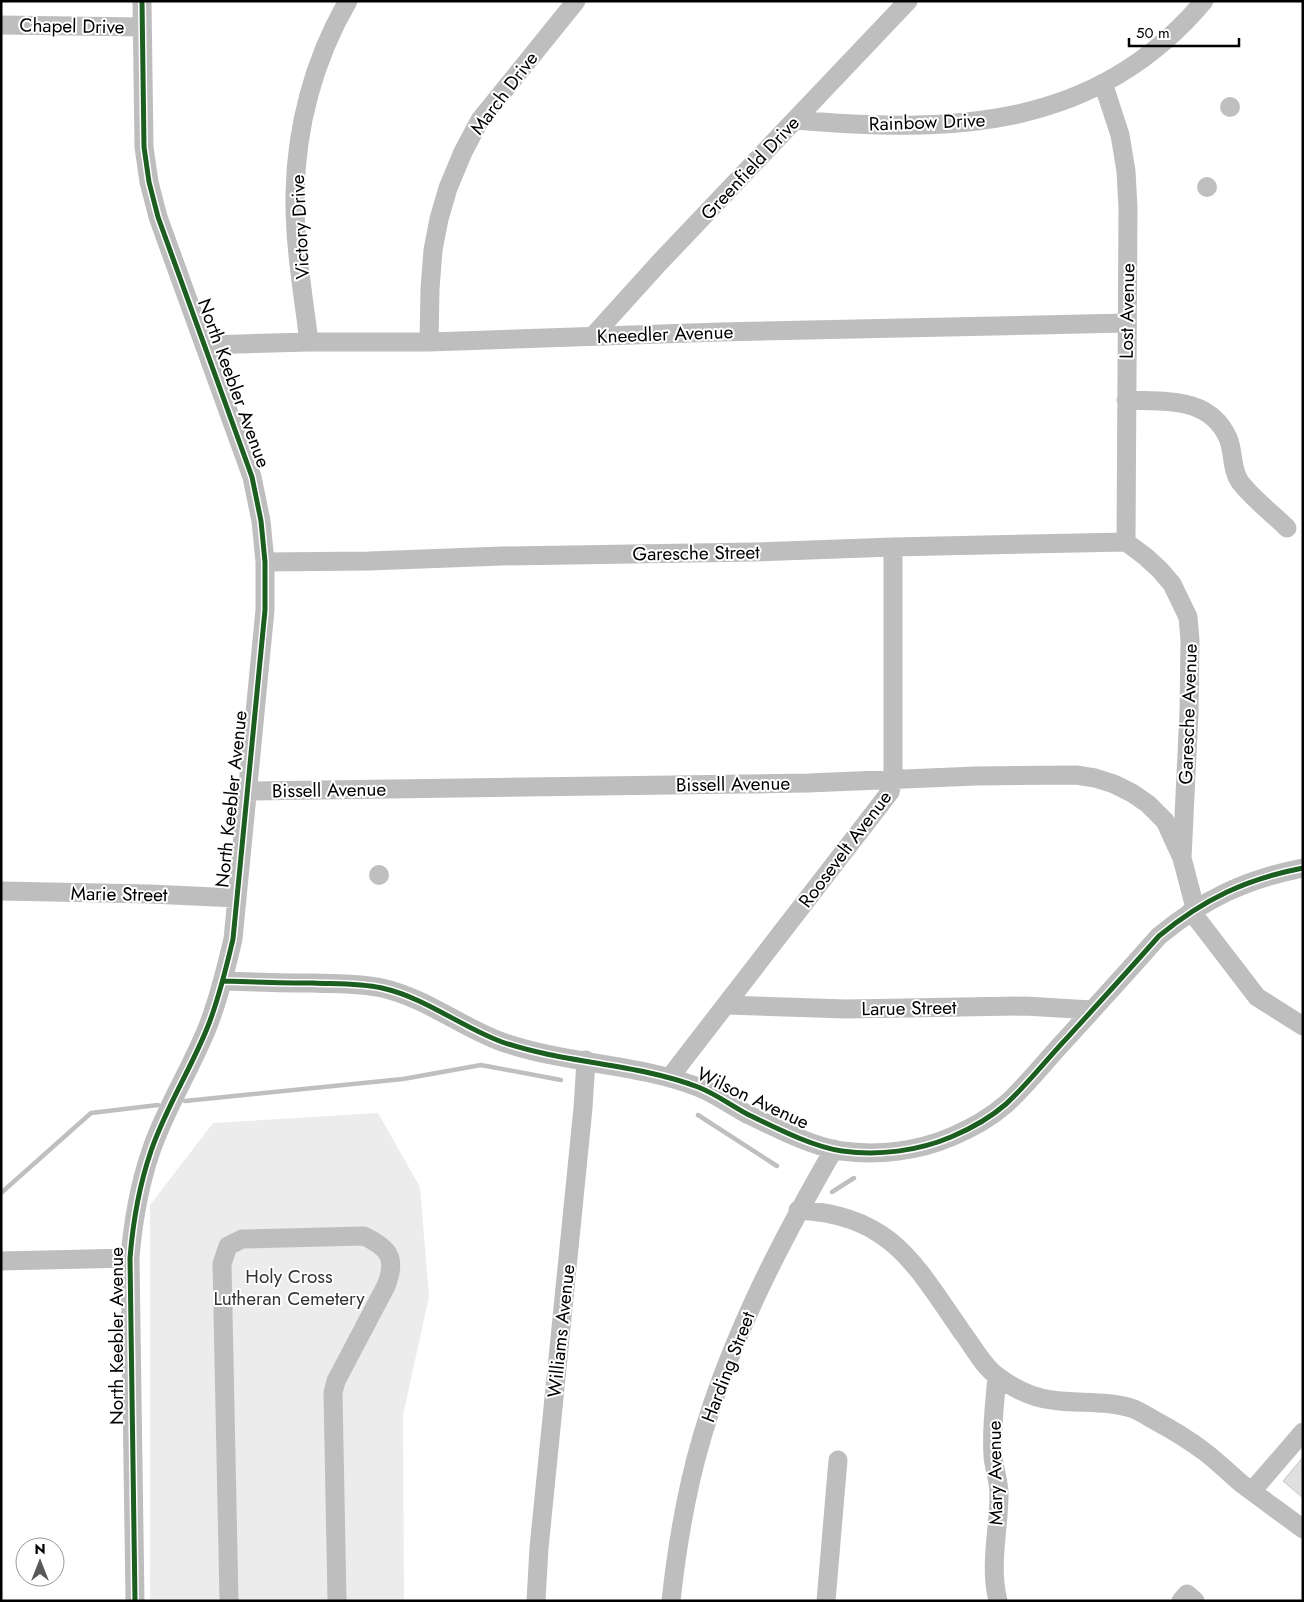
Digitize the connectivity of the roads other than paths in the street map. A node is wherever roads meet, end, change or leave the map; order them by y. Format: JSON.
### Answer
{"nodes":[{"id":1,"x":142,"y":1,"type":"edge"},
{"id":2,"x":348,"y":1,"type":"edge"},
{"id":3,"x":576,"y":1,"type":"edge"},
{"id":4,"x":908,"y":1,"type":"edge"},
{"id":5,"x":1204,"y":1,"type":"edge"},
{"id":6,"x":1,"y":25,"type":"edge"},
{"id":7,"x":142,"y":27,"type":"junction"},
{"id":8,"x":1103,"y":83,"type":"junction"},
{"id":9,"x":795,"y":120,"type":"junction"},
{"id":10,"x":1126,"y":323,"type":"junction"},
{"id":11,"x":594,"y":336,"type":"junction"},
{"id":12,"x":309,"y":342,"type":"junction"},
{"id":13,"x":429,"y":342,"type":"junction"},
{"id":14,"x":204,"y":345,"type":"junction"},
{"id":15,"x":1126,"y":400,"type":"junction"},
{"id":16,"x":1287,"y":528,"type":"dead end"},
{"id":17,"x":1126,"y":542,"type":"junction"},
{"id":18,"x":893,"y":547,"type":"junction"},
{"id":19,"x":265,"y":562,"type":"junction"},
{"id":20,"x":894,"y":779,"type":"junction"},
{"id":21,"x":247,"y":791,"type":"junction"},
{"id":22,"x":1182,"y":858,"type":"junction"},
{"id":23,"x":1303,"y":868,"type":"edge"},
{"id":24,"x":1,"y":891,"type":"edge"},
{"id":25,"x":237,"y":898,"type":"junction"},
{"id":26,"x":1193,"y":909,"type":"junction"},
{"id":27,"x":223,"y":981,"type":"junction"},
{"id":28,"x":726,"y":1005,"type":"junction"},
{"id":29,"x":1092,"y":1010,"type":"junction"},
{"id":30,"x":1303,"y":1026,"type":"edge"},
{"id":31,"x":586,"y":1060,"type":"junction"},
{"id":32,"x":670,"y":1077,"type":"junction"},
{"id":33,"x":834,"y":1149,"type":"junction"},
{"id":34,"x":798,"y":1210,"type":"junction"},
{"id":35,"x":130,"y":1258,"type":"junction"},
{"id":36,"x":1,"y":1261,"type":"edge"},
{"id":37,"x":996,"y":1376,"type":"junction"},
{"id":38,"x":1303,"y":1432,"type":"edge"},
{"id":39,"x":838,"y":1460,"type":"dead end"},
{"id":40,"x":1252,"y":1491,"type":"junction"},
{"id":41,"x":1303,"y":1529,"type":"edge"},
{"id":42,"x":134,"y":1601,"type":"edge"},
{"id":43,"x":229,"y":1601,"type":"edge"},
{"id":44,"x":337,"y":1601,"type":"edge"},
{"id":45,"x":536,"y":1601,"type":"edge"},
{"id":46,"x":671,"y":1601,"type":"edge"},
{"id":47,"x":826,"y":1601,"type":"edge"},
{"id":48,"x":998,"y":1601,"type":"edge"},
{"id":49,"x":1181,"y":1601,"type":"edge"},
{"id":50,"x":1195,"y":1601,"type":"edge"}],
"edges":[{"from":1,"to":7,"type":"street","name":"North Keebler Avenue"},
{"from":2,"to":12,"type":"street","name":"Victory Drive"},
{"from":3,"to":13,"type":"street","name":"March Drive"},
{"from":4,"to":9,"type":"street","name":"Greenfield Drive"},
{"from":5,"to":8,"type":"street","name":"Rainbow Drive"},
{"from":6,"to":7,"type":"street","name":"Chapel Drive"},
{"from":7,"to":14,"type":"street","name":"North Keebler Avenue"},
{"from":8,"to":9,"type":"street","name":"Rainbow Drive"},
{"from":8,"to":10,"type":"street","name":"Lost Avenue"},
{"from":9,"to":11,"type":"street","name":"Greenfield Drive"},
{"from":10,"to":11,"type":"street","name":"Kneedler Avenue"},
{"from":10,"to":15,"type":"street","name":"Lost Avenue"},
{"from":11,"to":13,"type":"street","name":"Kneedler Avenue"},
{"from":12,"to":13,"type":"street","name":"Kneedler Avenue"},
{"from":12,"to":14,"type":"street","name":"Kneedler Avenue"},
{"from":14,"to":19,"type":"street","name":"North Keebler Avenue"},
{"from":15,"to":16,"type":"street"},
{"from":15,"to":17,"type":"street","name":"Lost Avenue"},
{"from":17,"to":18,"type":"street","name":"Garesche Street"},
{"from":17,"to":22,"type":"street","name":"Garesche Avenue"},
{"from":18,"to":19,"type":"street","name":"Garesche Street"},
{"from":18,"to":20,"type":"street","name":"Roosevelt Avenue"},
{"from":19,"to":21,"type":"street","name":"North Keebler Avenue"},
{"from":20,"to":21,"type":"street","name":"Bissell Avenue"},
{"from":20,"to":22,"type":"street","name":"Bissell Avenue"},
{"from":20,"to":28,"type":"street","name":"Roosevelt Avenue"},
{"from":21,"to":25,"type":"street","name":"North Keebler Avenue"},
{"from":22,"to":26,"type":"street","name":"Garesche Avenue"},
{"from":23,"to":26,"type":"street","name":"Wilson Avenue"},
{"from":24,"to":25,"type":"street","name":"Marie Street"},
{"from":25,"to":27,"type":"street","name":"North Keebler Avenue"},
{"from":26,"to":29,"type":"street","name":"Wilson Avenue"},
{"from":26,"to":30,"type":"street"},
{"from":27,"to":31,"type":"street","name":"Wilson Avenue"},
{"from":27,"to":35,"type":"street","name":"North Keebler Avenue"},
{"from":28,"to":29,"type":"street","name":"Larue Street"},
{"from":28,"to":32,"type":"street","name":"Roosevelt Avenue"},
{"from":29,"to":33,"type":"street","name":"Wilson Avenue"},
{"from":31,"to":32,"type":"street","name":"Wilson Avenue"},
{"from":31,"to":45,"type":"street","name":"Williams Avenue"},
{"from":32,"to":33,"type":"street","name":"Wilson Avenue"},
{"from":33,"to":34,"type":"street","name":"Harding Street"},
{"from":34,"to":37,"type":"street"},
{"from":34,"to":46,"type":"street","name":"Harding Street"},
{"from":35,"to":36,"type":"street"},
{"from":35,"to":42,"type":"street","name":"North Keebler Avenue"},
{"from":37,"to":40,"type":"street"},
{"from":37,"to":48,"type":"street","name":"Mary Avenue"},
{"from":38,"to":40,"type":"street"},
{"from":39,"to":47,"type":"street"},
{"from":40,"to":41,"type":"street"},
{"from":43,"to":44,"type":"street"},
{"from":49,"to":50,"type":"street"}]}
